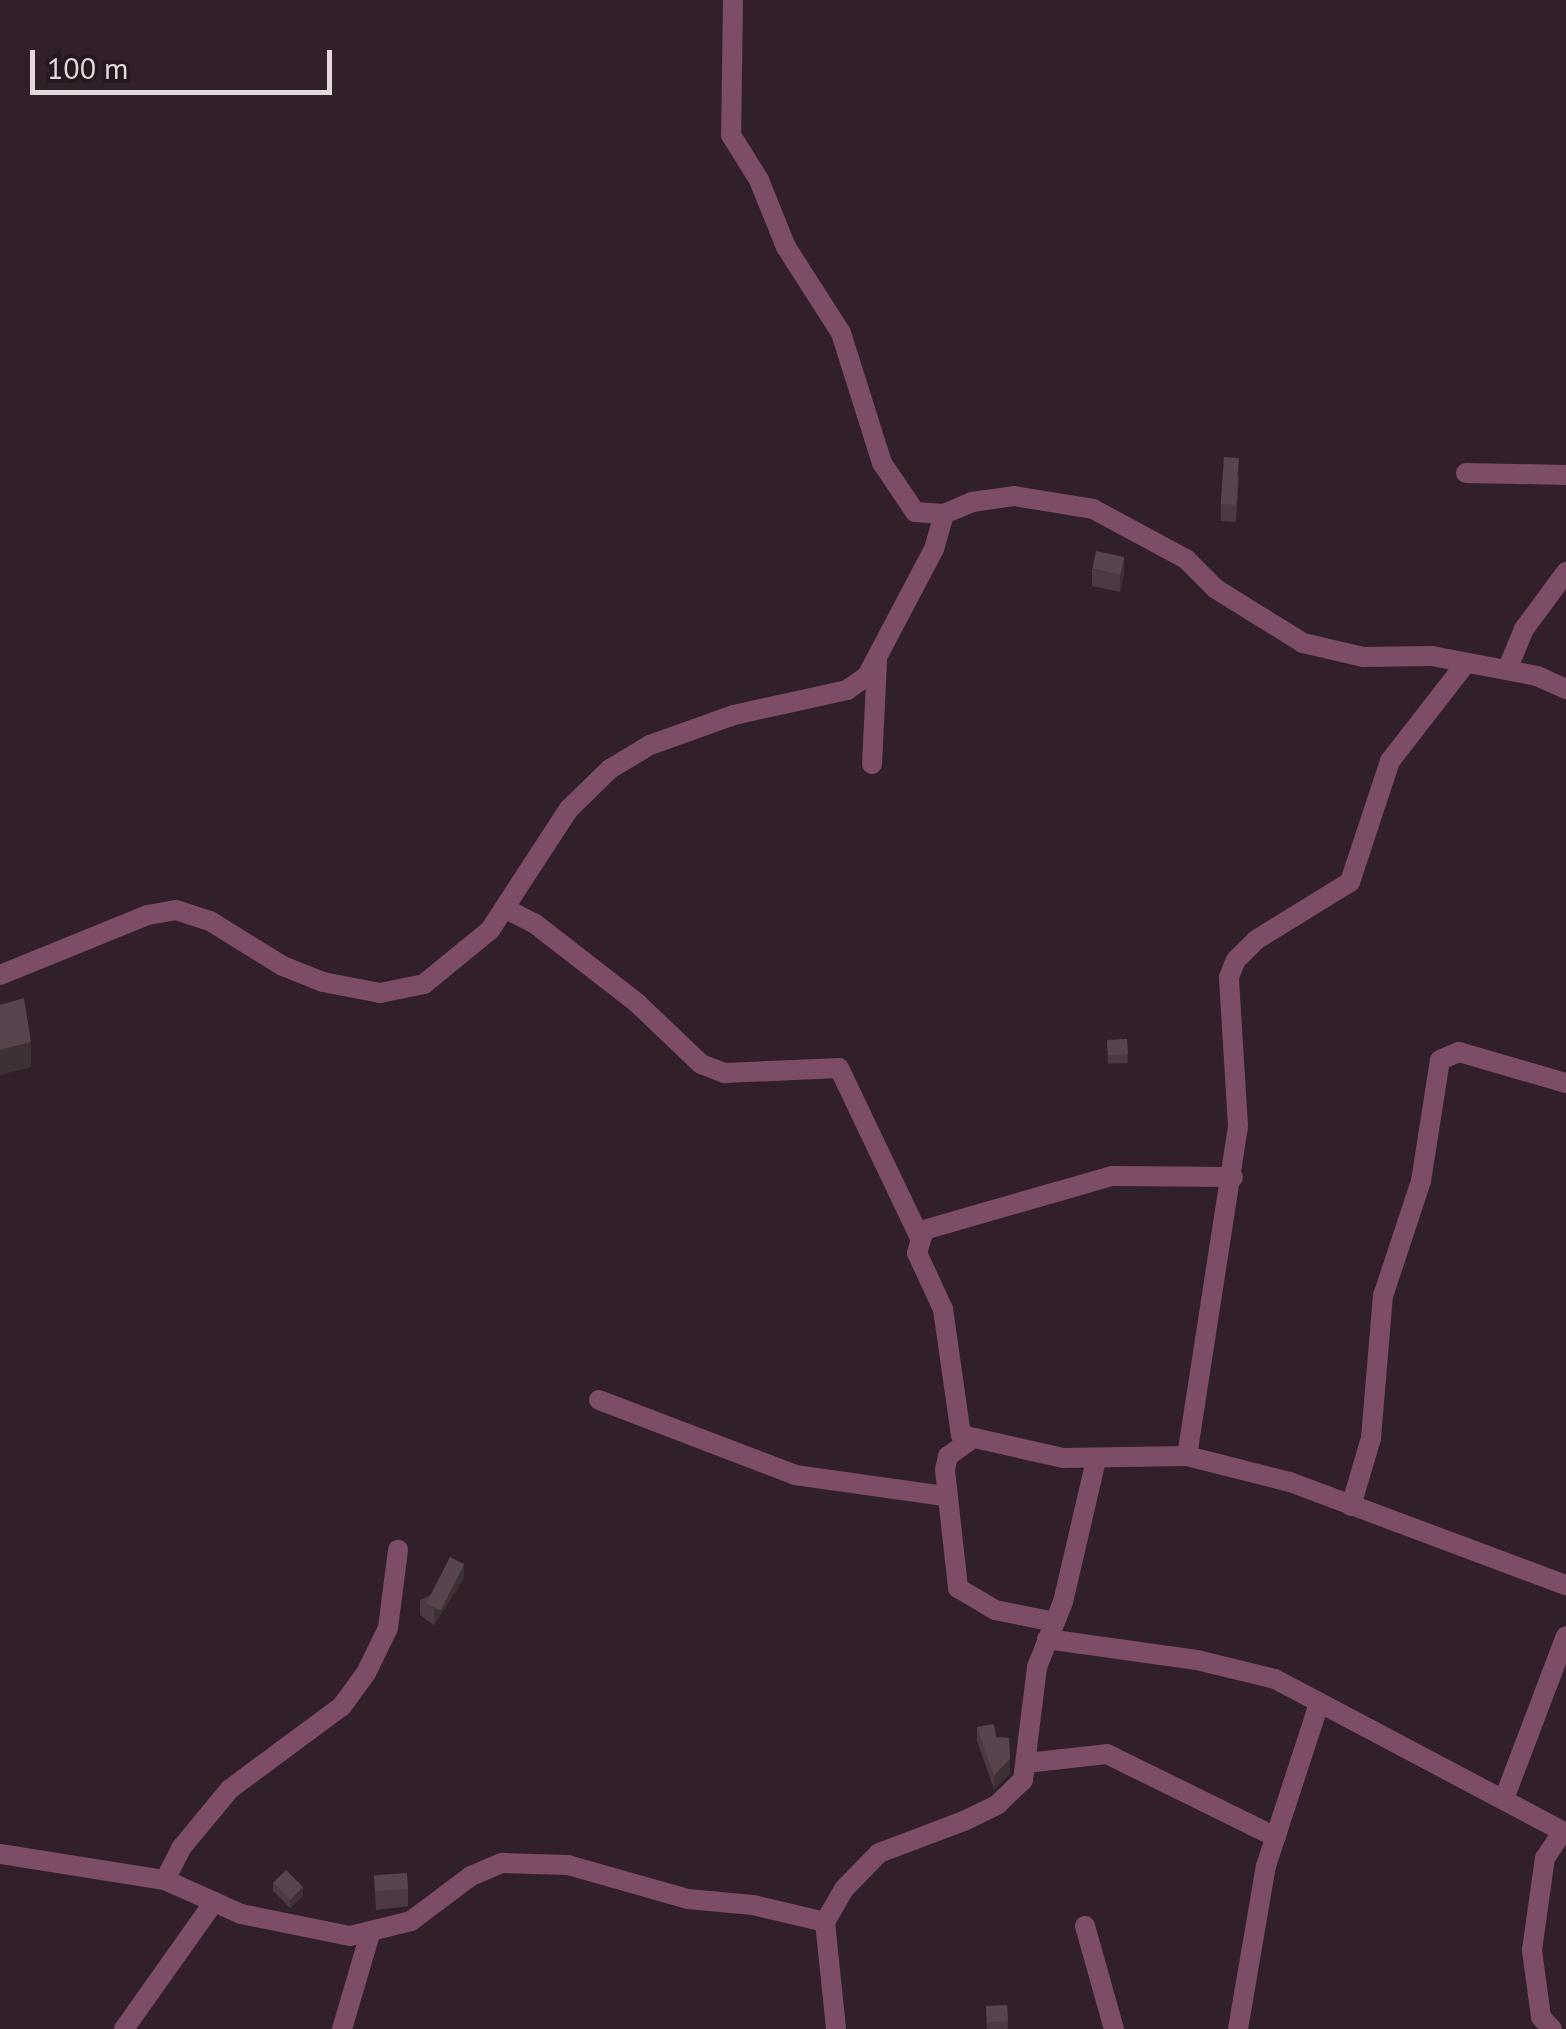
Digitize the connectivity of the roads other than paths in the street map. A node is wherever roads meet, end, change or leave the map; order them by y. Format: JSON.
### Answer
{"nodes":[{"id":1,"x":733,"y":0,"type":"edge"},
{"id":2,"x":1466,"y":474,"type":"dead end"},
{"id":3,"x":1566,"y":476,"type":"edge"},
{"id":4,"x":944,"y":514,"type":"junction"},
{"id":5,"x":1566,"y":572,"type":"edge"},
{"id":6,"x":877,"y":660,"type":"junction"},
{"id":7,"x":1466,"y":663,"type":"junction"},
{"id":8,"x":1507,"y":670,"type":"junction"},
{"id":9,"x":1566,"y":689,"type":"edge"},
{"id":10,"x":872,"y":764,"type":"dead end"},
{"id":11,"x":506,"y":909,"type":"junction"},
{"id":12,"x":0,"y":975,"type":"edge"},
{"id":13,"x":1566,"y":1082,"type":"edge"},
{"id":14,"x":1233,"y":1177,"type":"junction"},
{"id":15,"x":919,"y":1236,"type":"junction"},
{"id":16,"x":598,"y":1400,"type":"dead end"},
{"id":17,"x":969,"y":1441,"type":"junction"},
{"id":18,"x":1187,"y":1456,"type":"junction"},
{"id":19,"x":1096,"y":1460,"type":"junction"},
{"id":20,"x":945,"y":1496,"type":"junction"},
{"id":21,"x":1351,"y":1506,"type":"junction"},
{"id":22,"x":398,"y":1550,"type":"dead end"},
{"id":23,"x":1566,"y":1585,"type":"edge"},
{"id":24,"x":1051,"y":1630,"type":"junction"},
{"id":25,"x":1566,"y":1636,"type":"edge"},
{"id":26,"x":1318,"y":1707,"type":"junction"},
{"id":27,"x":1026,"y":1763,"type":"junction"},
{"id":28,"x":1504,"y":1798,"type":"junction"},
{"id":29,"x":1565,"y":1832,"type":"edge"},
{"id":30,"x":1276,"y":1837,"type":"junction"},
{"id":31,"x":0,"y":1854,"type":"edge"},
{"id":32,"x":165,"y":1880,"type":"junction"},
{"id":33,"x":214,"y":1902,"type":"junction"},
{"id":34,"x":826,"y":1922,"type":"junction"},
{"id":35,"x":1085,"y":1926,"type":"dead end"},
{"id":36,"x":370,"y":1934,"type":"junction"},
{"id":37,"x":124,"y":2029,"type":"edge"},
{"id":38,"x":342,"y":2029,"type":"edge"},
{"id":39,"x":836,"y":2029,"type":"edge"},
{"id":40,"x":1114,"y":2029,"type":"edge"},
{"id":41,"x":1238,"y":2029,"type":"edge"},
{"id":42,"x":1552,"y":2029,"type":"edge"}],
"edges":[{"from":1,"to":4,"type":"street"},
{"from":2,"to":3,"type":"street"},
{"from":4,"to":6,"type":"street"},
{"from":4,"to":7,"type":"street"},
{"from":5,"to":8,"type":"street"},
{"from":6,"to":10,"type":"street"},
{"from":6,"to":11,"type":"street"},
{"from":7,"to":8,"type":"street"},
{"from":7,"to":14,"type":"street"},
{"from":8,"to":9,"type":"street"},
{"from":11,"to":12,"type":"street"},
{"from":11,"to":15,"type":"street"},
{"from":13,"to":21,"type":"street"},
{"from":14,"to":15,"type":"street"},
{"from":14,"to":18,"type":"street"},
{"from":15,"to":17,"type":"street"},
{"from":16,"to":20,"type":"street"},
{"from":17,"to":19,"type":"street"},
{"from":17,"to":20,"type":"street"},
{"from":18,"to":19,"type":"street"},
{"from":18,"to":21,"type":"street"},
{"from":19,"to":24,"type":"street"},
{"from":20,"to":24,"type":"street"},
{"from":21,"to":23,"type":"street"},
{"from":22,"to":32,"type":"street"},
{"from":24,"to":26,"type":"street"},
{"from":24,"to":27,"type":"street"},
{"from":25,"to":28,"type":"street"},
{"from":26,"to":28,"type":"street"},
{"from":26,"to":30,"type":"street"},
{"from":27,"to":30,"type":"street"},
{"from":27,"to":34,"type":"street"},
{"from":28,"to":29,"type":"street"},
{"from":29,"to":42,"type":"street"},
{"from":30,"to":41,"type":"street"},
{"from":31,"to":32,"type":"street"},
{"from":32,"to":33,"type":"street"},
{"from":33,"to":36,"type":"street"},
{"from":33,"to":37,"type":"street"},
{"from":34,"to":36,"type":"street"},
{"from":34,"to":39,"type":"street"},
{"from":35,"to":40,"type":"street"},
{"from":36,"to":38,"type":"street"}]}
